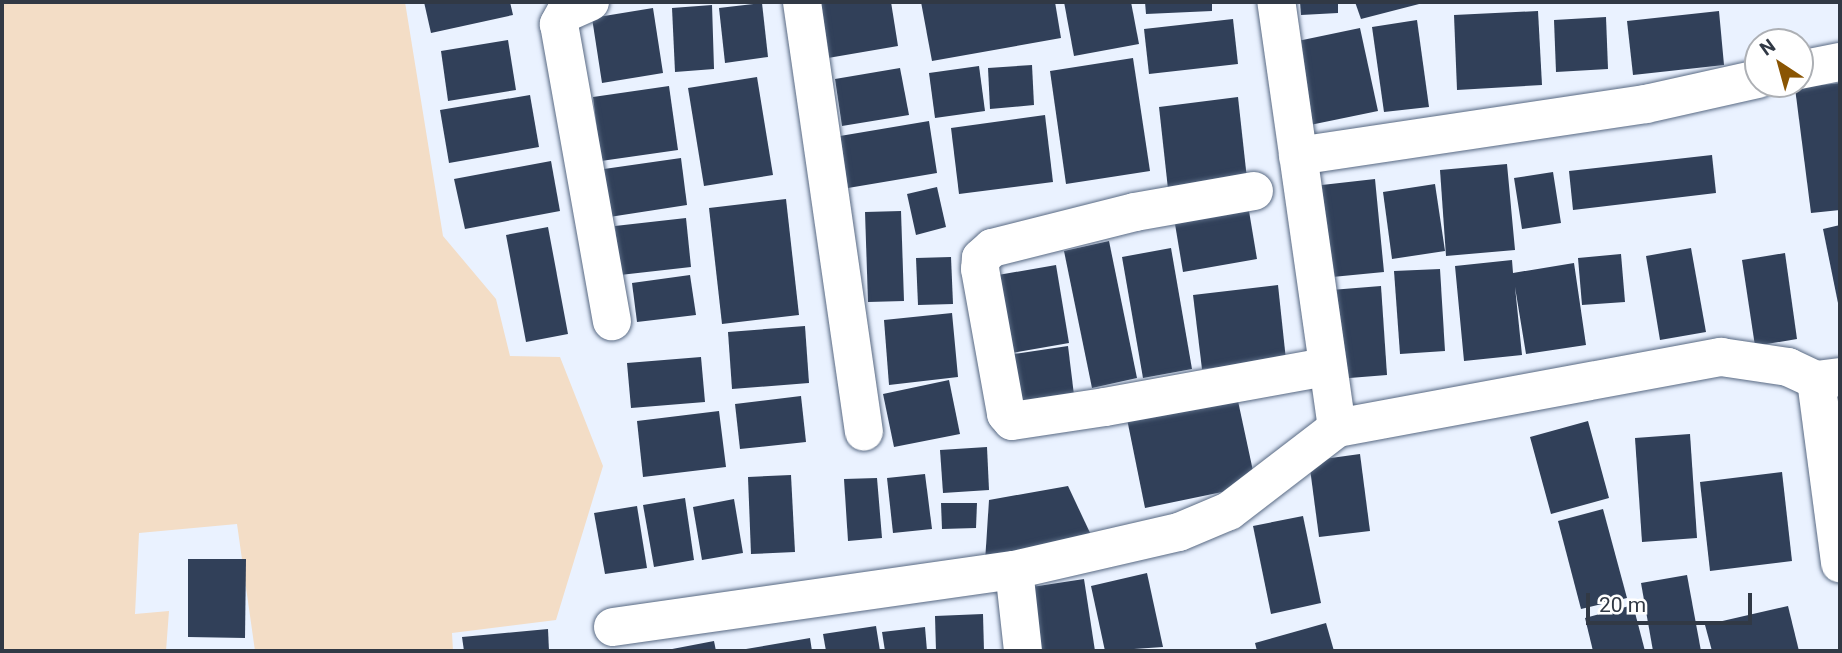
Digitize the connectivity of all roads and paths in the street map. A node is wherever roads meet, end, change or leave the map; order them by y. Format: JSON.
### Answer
{"nodes":[{"id":1,"x":590,"y":2,"type":"edge"},
{"id":2,"x":802,"y":2,"type":"edge"},
{"id":3,"x":1276,"y":2,"type":"edge"},
{"id":4,"x":1840,"y":62,"type":"edge"},
{"id":5,"x":1814,"y":67,"type":"edge"},
{"id":6,"x":1744,"y":82,"type":"edge"},
{"id":7,"x":1298,"y":156,"type":"junction"},
{"id":8,"x":1254,"y":191,"type":"dead end"},
{"id":9,"x":612,"y":321,"type":"dead end"},
{"id":10,"x":1325,"y":367,"type":"junction"},
{"id":11,"x":1828,"y":378,"type":"edge"},
{"id":12,"x":1338,"y":428,"type":"junction"},
{"id":13,"x":864,"y":432,"type":"dead end"},
{"id":14,"x":1840,"y":563,"type":"edge"},
{"id":15,"x":1014,"y":570,"type":"junction"},
{"id":16,"x":613,"y":627,"type":"dead end"},
{"id":17,"x":1023,"y":651,"type":"edge"}],
"edges":[{"from":1,"to":9,"type":"street"},
{"from":2,"to":13,"type":"street"},
{"from":3,"to":7,"type":"street"},
{"from":4,"to":5,"type":"street"},
{"from":6,"to":7,"type":"street"},
{"from":7,"to":10,"type":"street"},
{"from":8,"to":10,"type":"street"},
{"from":10,"to":12,"type":"street"},
{"from":11,"to":12,"type":"street"},
{"from":11,"to":14,"type":"street"},
{"from":12,"to":15,"type":"street"},
{"from":15,"to":16,"type":"street"},
{"from":15,"to":17,"type":"street"}]}
